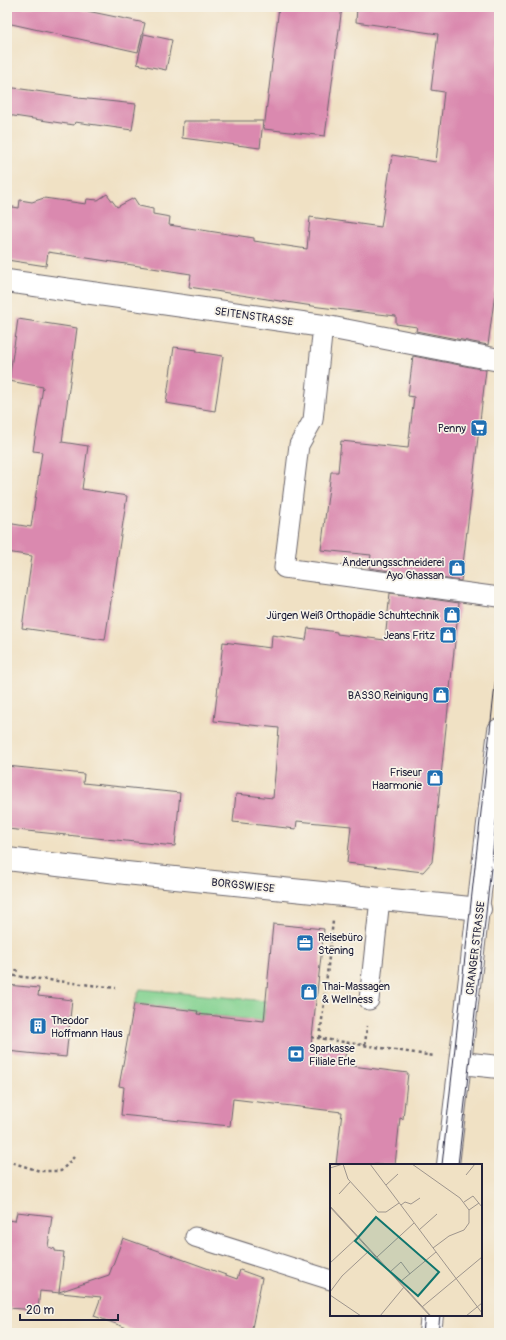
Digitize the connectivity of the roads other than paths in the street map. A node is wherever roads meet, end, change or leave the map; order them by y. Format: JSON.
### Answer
{"nodes":[{"id":1,"x":7,"y":281,"type":"edge"},
{"id":2,"x":323,"y":326,"type":"junction"},
{"id":3,"x":499,"y":360,"type":"edge"},
{"id":4,"x":499,"y":597,"type":"edge"},
{"id":5,"x":499,"y":730,"type":"edge"},
{"id":6,"x":492,"y":856,"type":"edge"},
{"id":7,"x":7,"y":859,"type":"edge"},
{"id":8,"x":380,"y":899,"type":"junction"},
{"id":9,"x":480,"y":909,"type":"junction"},
{"id":10,"x":369,"y":1000,"type":"dead end"},
{"id":11,"x":461,"y":1063,"type":"junction"},
{"id":12,"x":499,"y":1067,"type":"edge"},
{"id":13,"x":448,"y":1164,"type":"edge"},
{"id":14,"x":195,"y":1237,"type":"dead end"},
{"id":15,"x":330,"y":1280,"type":"edge"},
{"id":16,"x":432,"y":1316,"type":"edge"},
{"id":17,"x":430,"y":1333,"type":"edge"}],
"edges":[{"from":1,"to":2,"type":"street","name":"SEITENSTRASSE"},
{"from":2,"to":3,"type":"street","name":"SEITENSTRASSE"},
{"from":2,"to":4,"type":"lane"},
{"from":5,"to":6,"type":"street","name":"CRANGER STRASSE"},
{"from":6,"to":9,"type":"street","name":"CRANGER STRASSE"},
{"from":7,"to":8,"type":"street","name":"BORGSWIESE"},
{"from":8,"to":9,"type":"street","name":"BORGSWIESE"},
{"from":8,"to":10,"type":"lane"},
{"from":9,"to":11,"type":"street","name":"CRANGER STRASSE"},
{"from":11,"to":12,"type":"street"},
{"from":11,"to":13,"type":"street","name":"CRANGER STRASSE"},
{"from":14,"to":15,"type":"lane"},
{"from":16,"to":17,"type":"street"}]}
